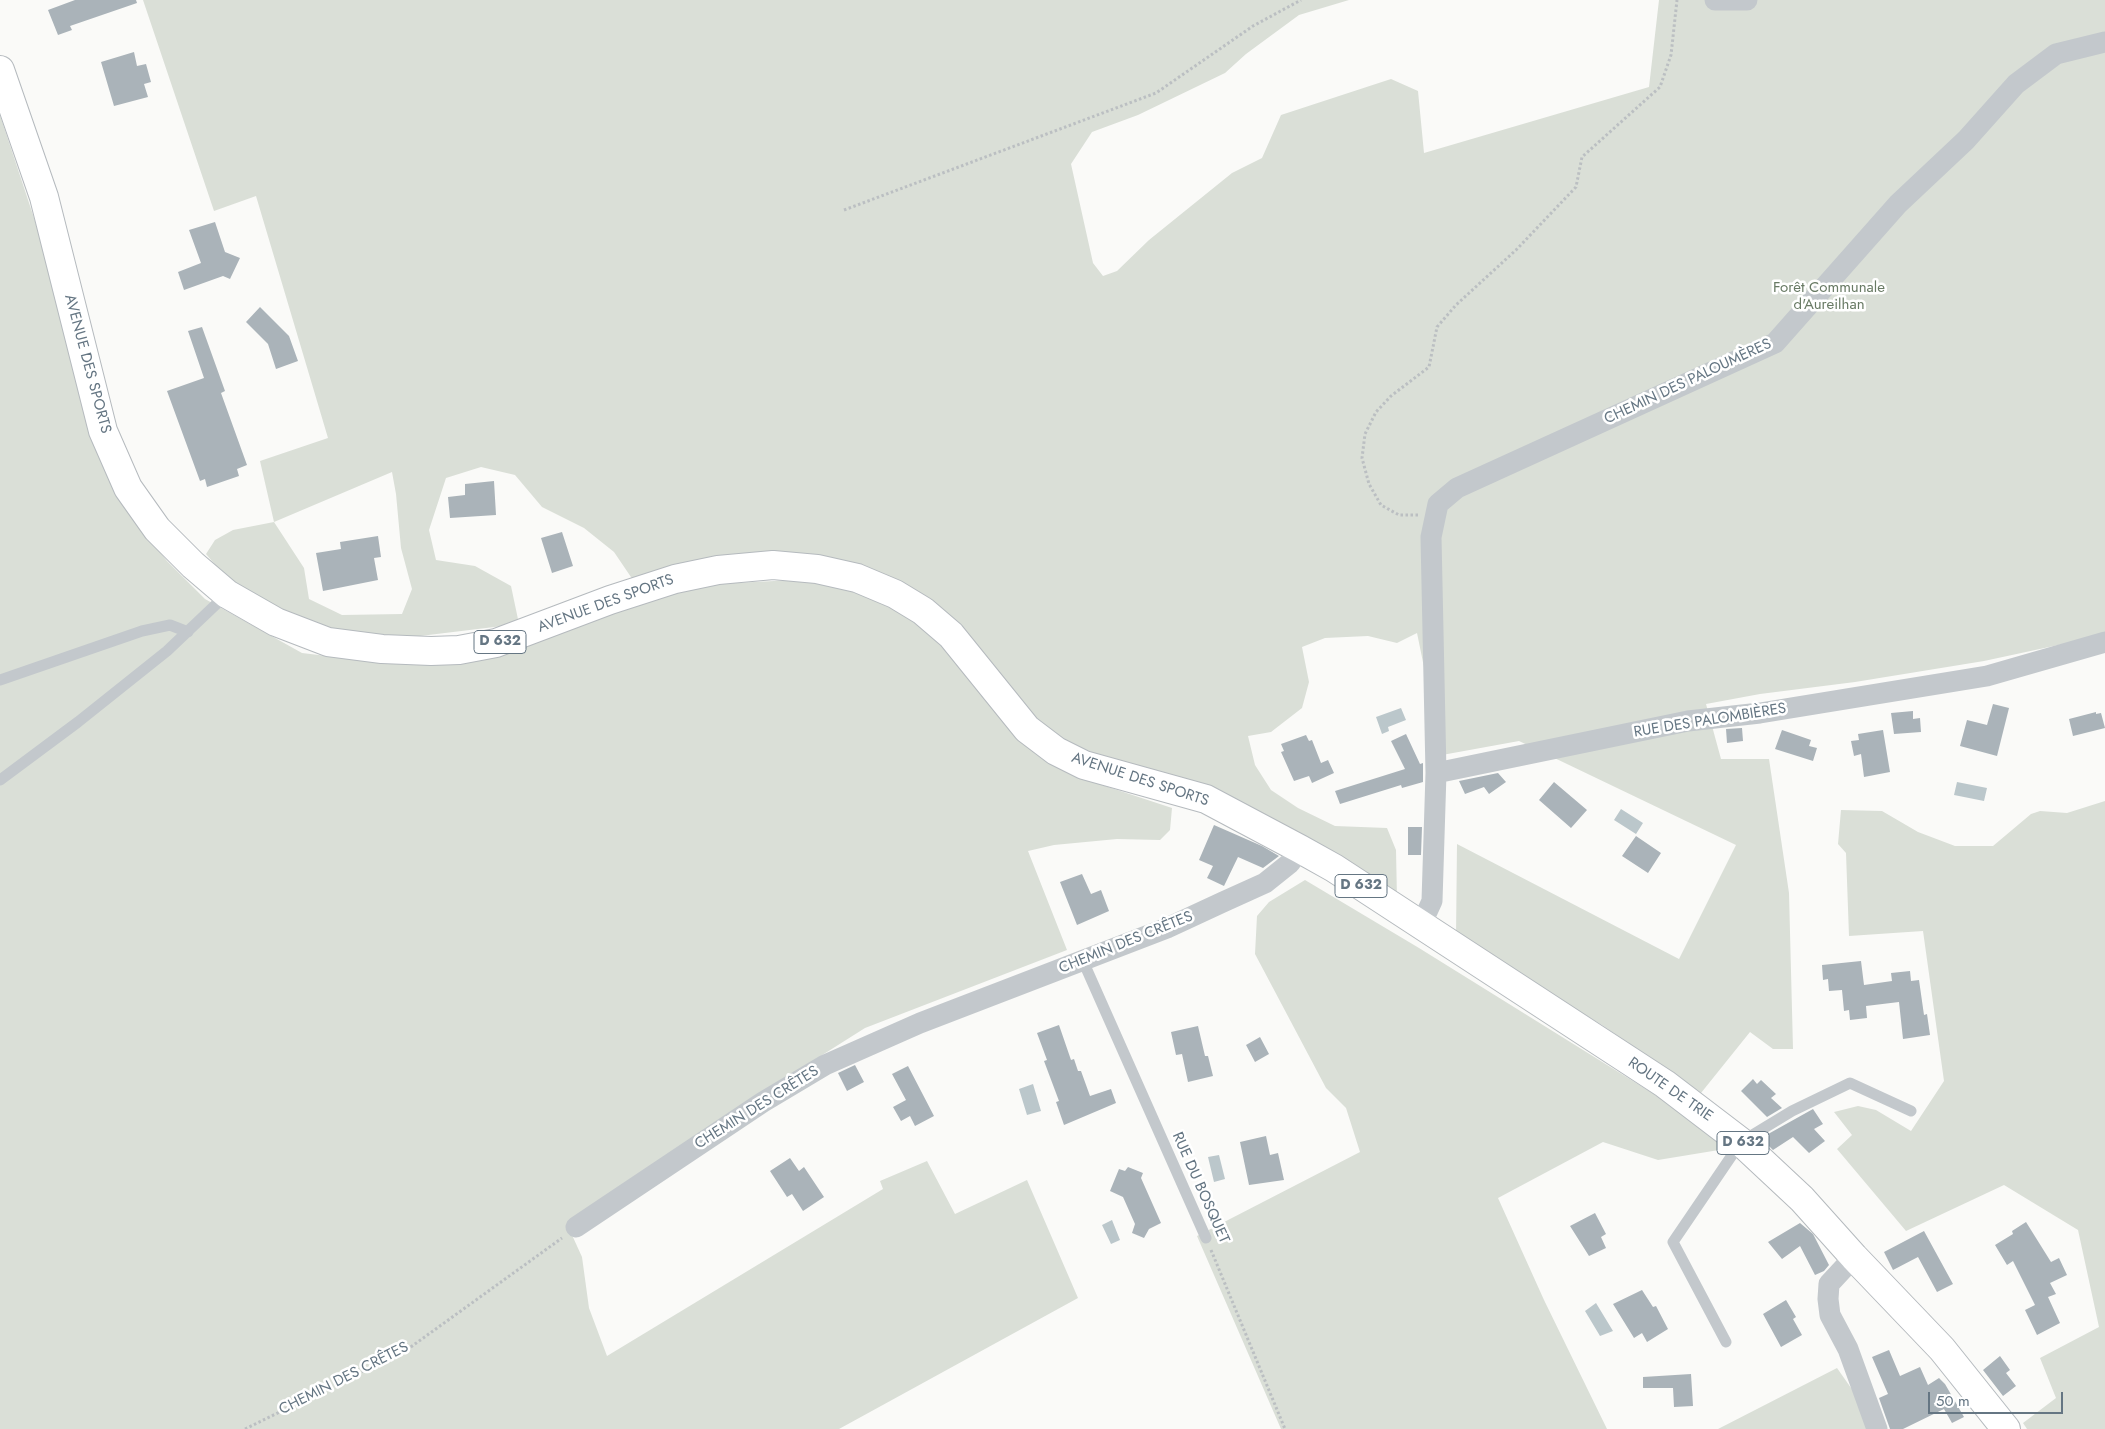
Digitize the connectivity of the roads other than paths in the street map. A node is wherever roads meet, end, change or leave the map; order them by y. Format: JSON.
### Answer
{"nodes":[{"id":1,"x":1716,"y":0,"type":"edge"},
{"id":2,"x":1747,"y":0,"type":"edge"},
{"id":3,"x":2105,"y":42,"type":"edge"},
{"id":4,"x":0,"y":70,"type":"edge"},
{"id":5,"x":227,"y":594,"type":"junction"},
{"id":6,"x":188,"y":632,"type":"junction"},
{"id":7,"x":2105,"y":642,"type":"edge"},
{"id":8,"x":0,"y":680,"type":"edge"},
{"id":9,"x":1436,"y":774,"type":"junction"},
{"id":10,"x":0,"y":780,"type":"edge"},
{"id":11,"x":1300,"y":849,"type":"junction"},
{"id":12,"x":1421,"y":925,"type":"junction"},
{"id":13,"x":1083,"y":960,"type":"junction"},
{"id":14,"x":1911,"y":1111,"type":"dead end"},
{"id":15,"x":1742,"y":1142,"type":"junction"},
{"id":16,"x":576,"y":1227,"type":"road end"},
{"id":17,"x":1206,"y":1238,"type":"road end"},
{"id":18,"x":1854,"y":1257,"type":"junction"},
{"id":19,"x":1726,"y":1342,"type":"dead end"},
{"id":20,"x":1876,"y":1429,"type":"edge"},
{"id":21,"x":2006,"y":1429,"type":"edge"}],
"edges":[{"from":1,"to":2,"type":"street"},
{"from":3,"to":9,"type":"street","name":"CHEMIN DES PALOUMÈRES"},
{"from":4,"to":5,"type":"main road","name":"AVENUE DES SPORTS","number":"D 632"},
{"from":5,"to":6,"type":"lane"},
{"from":5,"to":11,"type":"main road","name":"AVENUE DES SPORTS","number":"D 632"},
{"from":6,"to":8,"type":"lane"},
{"from":6,"to":10,"type":"lane"},
{"from":7,"to":9,"type":"street","name":"RUE DES PALOMBIÈRES"},
{"from":9,"to":12,"type":"street"},
{"from":11,"to":12,"type":"main road","number":"D 632"},
{"from":11,"to":13,"type":"street","name":"CHEMIN DES CRÊTES"},
{"from":12,"to":15,"type":"main road","name":"ROUTE DE TRIE","number":"D 632"},
{"from":13,"to":16,"type":"street","name":"CHEMIN DES CRÊTES"},
{"from":13,"to":17,"type":"lane","name":"RUE DU BOSQUET"},
{"from":14,"to":15,"type":"lane"},
{"from":15,"to":18,"type":"main road","name":"ROUTE DE TRIE","number":"D 632"},
{"from":15,"to":19,"type":"lane"},
{"from":18,"to":20,"type":"street"},
{"from":18,"to":21,"type":"main road","name":"ROUTE DE TRIE","number":"D 632"}]}
